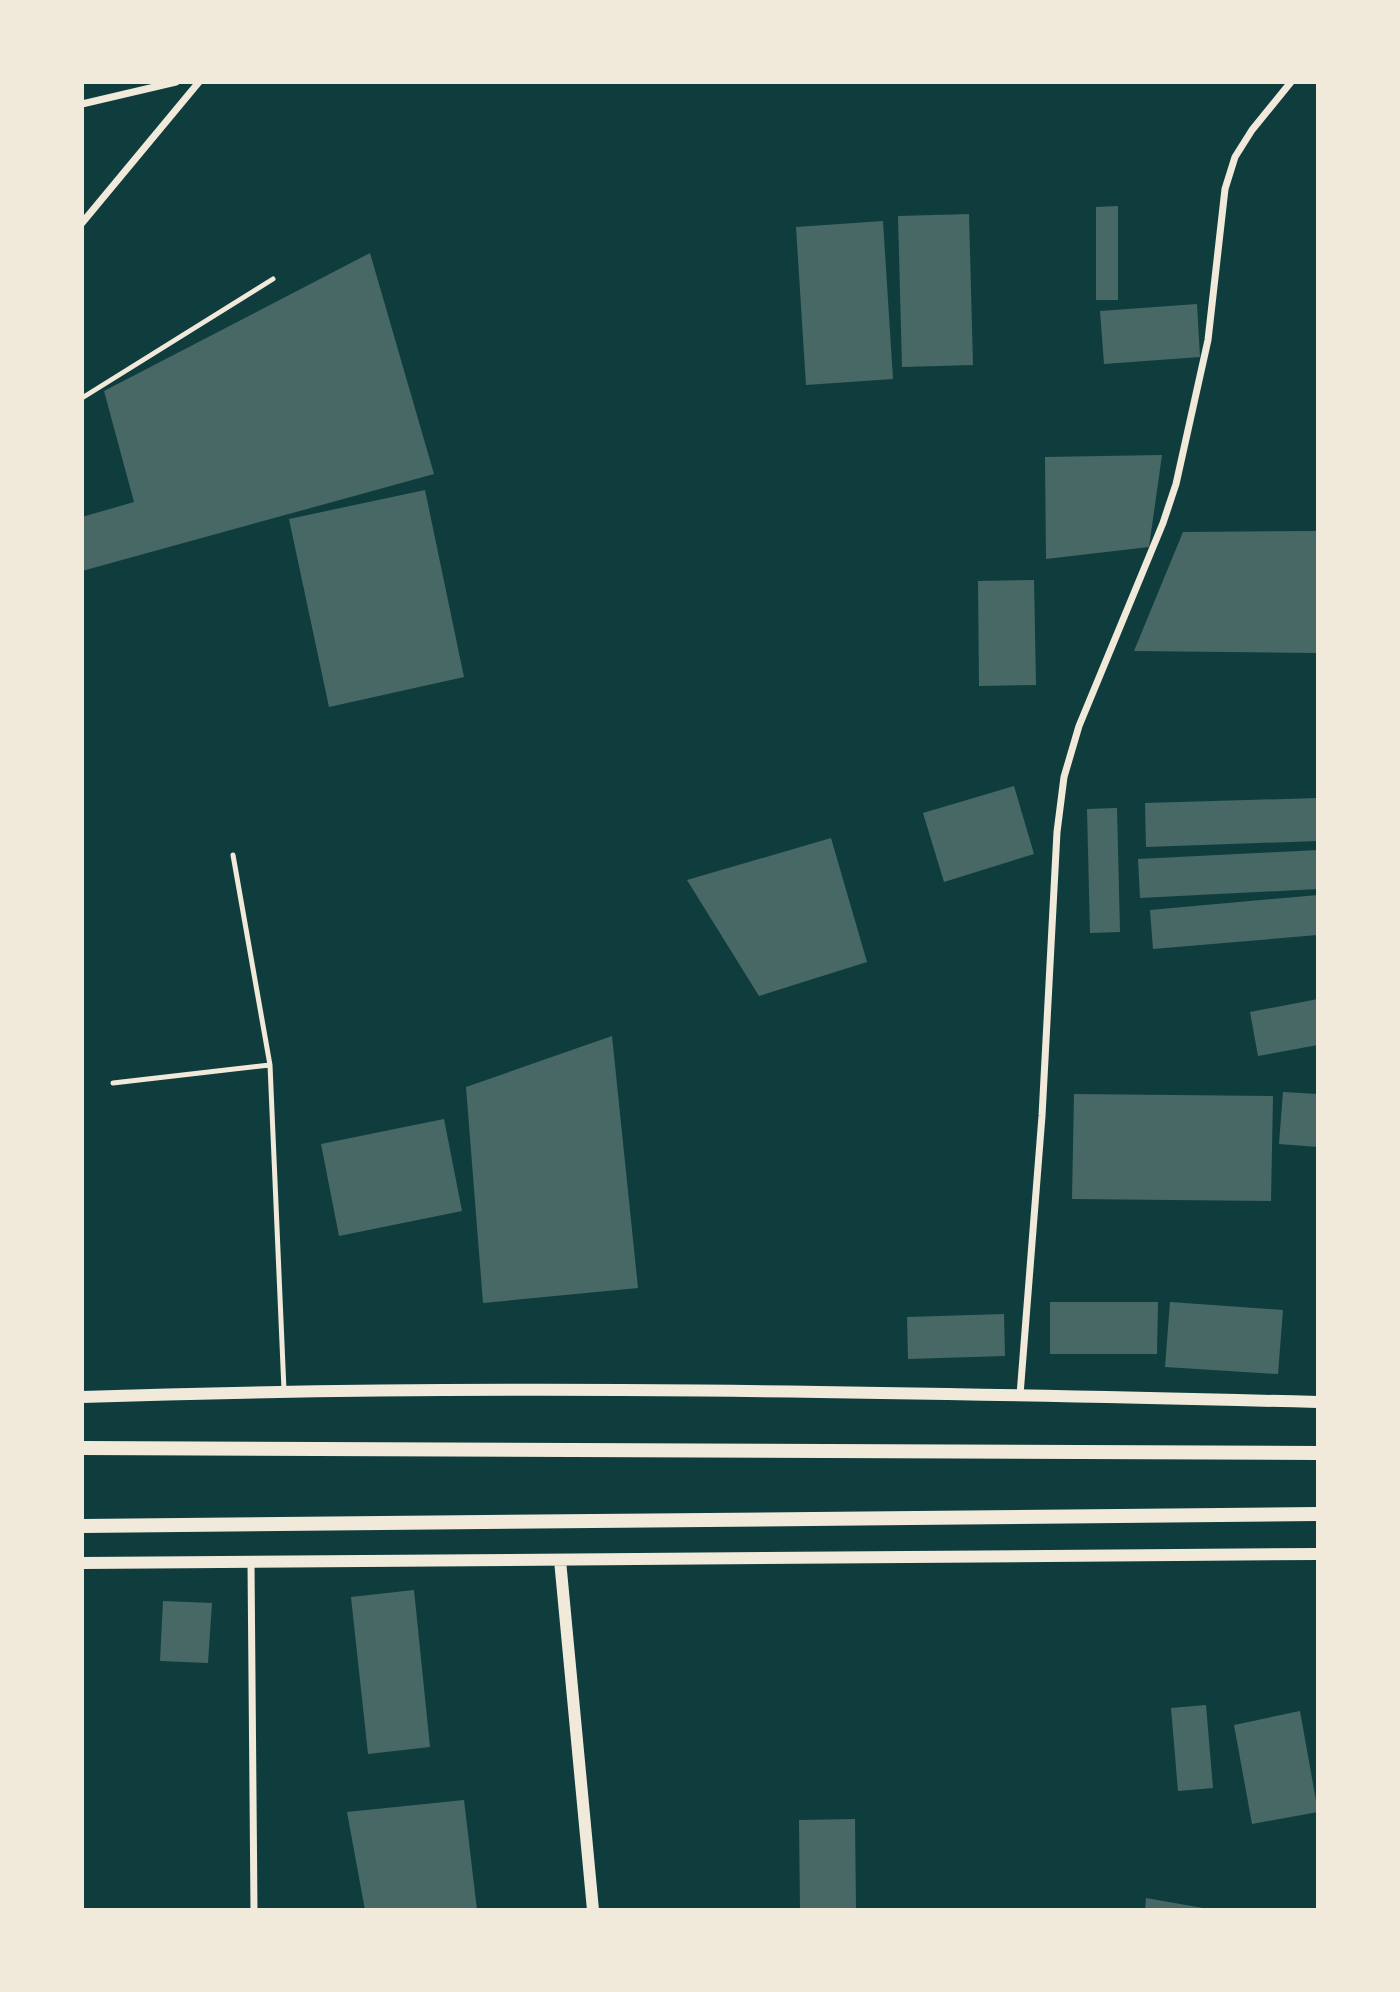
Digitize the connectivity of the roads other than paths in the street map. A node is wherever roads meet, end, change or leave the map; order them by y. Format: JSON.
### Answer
{"nodes":[{"id":1,"x":176,"y":82,"type":"edge"},
{"id":2,"x":199,"y":82,"type":"edge"},
{"id":3,"x":1291,"y":82,"type":"edge"},
{"id":4,"x":82,"y":104,"type":"edge"},
{"id":5,"x":82,"y":223,"type":"edge"},
{"id":6,"x":273,"y":279,"type":"dead end"},
{"id":7,"x":82,"y":398,"type":"edge"},
{"id":8,"x":233,"y":855,"type":"dead end"},
{"id":9,"x":270,"y":1065,"type":"junction"},
{"id":10,"x":113,"y":1083,"type":"dead end"},
{"id":11,"x":284,"y":1390,"type":"junction"},
{"id":12,"x":1020,"y":1395,"type":"junction"},
{"id":13,"x":82,"y":1397,"type":"edge"},
{"id":14,"x":1318,"y":1402,"type":"edge"},
{"id":15,"x":82,"y":1448,"type":"edge"},
{"id":16,"x":1318,"y":1453,"type":"edge"},
{"id":17,"x":1318,"y":1514,"type":"edge"},
{"id":18,"x":82,"y":1526,"type":"edge"},
{"id":19,"x":1318,"y":1554,"type":"edge"},
{"id":20,"x":560,"y":1560,"type":"junction"},
{"id":21,"x":82,"y":1563,"type":"edge"},
{"id":22,"x":251,"y":1563,"type":"junction"},
{"id":23,"x":254,"y":1910,"type":"edge"},
{"id":24,"x":593,"y":1910,"type":"edge"}],
"edges":[{"from":1,"to":4,"type":"street"},
{"from":2,"to":5,"type":"street"},
{"from":3,"to":12,"type":"street"},
{"from":6,"to":7,"type":"lane"},
{"from":8,"to":9,"type":"lane"},
{"from":9,"to":10,"type":"lane"},
{"from":9,"to":11,"type":"lane"},
{"from":11,"to":12,"type":"street"},
{"from":11,"to":13,"type":"street"},
{"from":12,"to":14,"type":"street"},
{"from":15,"to":16,"type":"main road"},
{"from":17,"to":18,"type":"main road"},
{"from":19,"to":20,"type":"street"},
{"from":20,"to":22,"type":"street"},
{"from":20,"to":24,"type":"street"},
{"from":21,"to":22,"type":"street"},
{"from":22,"to":23,"type":"street"}]}
